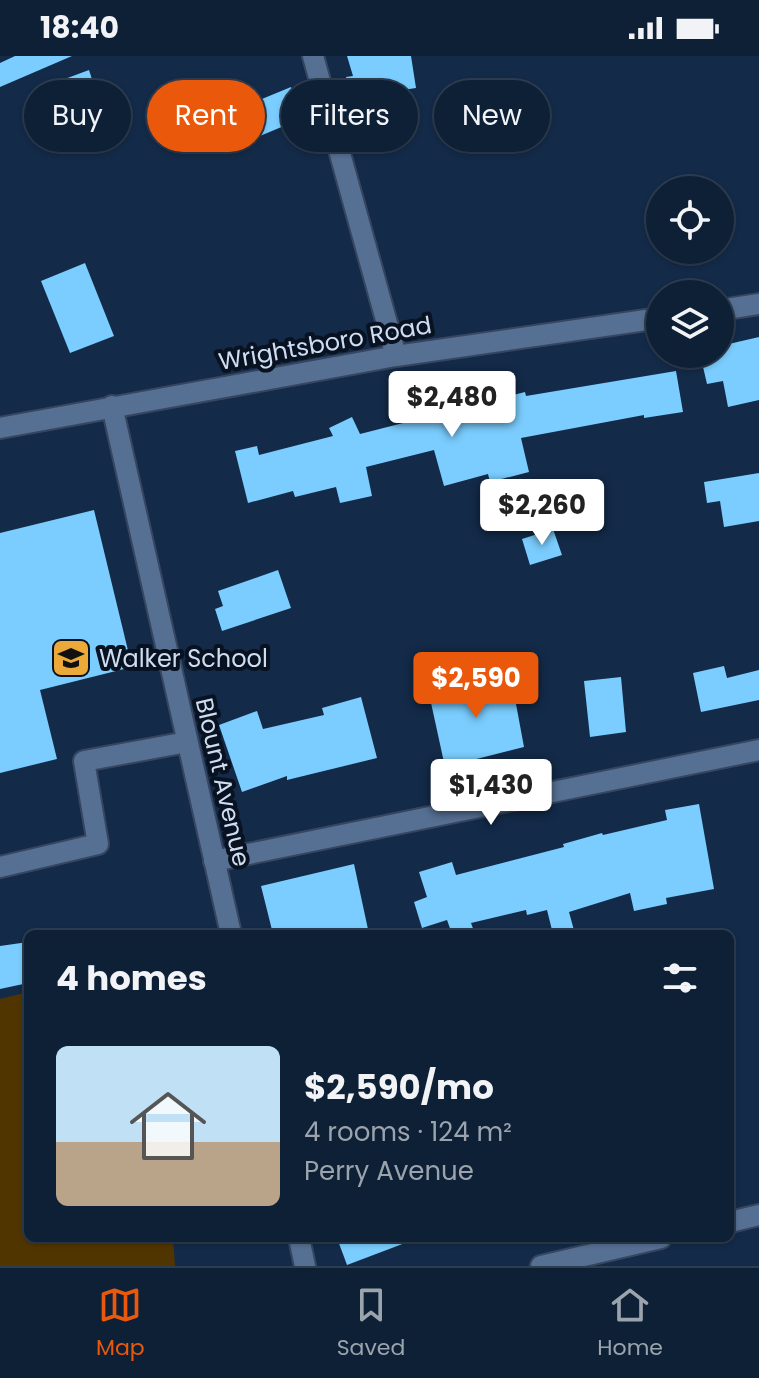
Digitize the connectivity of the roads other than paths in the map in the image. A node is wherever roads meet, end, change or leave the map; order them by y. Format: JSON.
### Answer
{"nodes":[{"id":1,"x":313,"y":56,"type":"edge"},
{"id":2,"x":759,"y":304,"type":"edge"},
{"id":3,"x":734,"y":308,"type":"edge"},
{"id":4,"x":646,"y":320,"type":"edge"},
{"id":5,"x":396,"y":356,"type":"junction"},
{"id":6,"x":112,"y":406,"type":"junction"},
{"id":7,"x":0,"y":428,"type":"edge"},
{"id":8,"x":187,"y":742,"type":"junction"},
{"id":9,"x":759,"y":750,"type":"edge"},
{"id":10,"x":214,"y":861,"type":"junction"},
{"id":11,"x":0,"y":867,"type":"edge"},
{"id":12,"x":230,"y":930,"type":"edge"},
{"id":13,"x":759,"y":1215,"type":"edge"},
{"id":14,"x":734,"y":1221,"type":"edge"},
{"id":15,"x":300,"y":1242,"type":"edge"},
{"id":16,"x":646,"y":1242,"type":"edge"},
{"id":17,"x":573,"y":1262,"type":"edge"},
{"id":18,"x":305,"y":1266,"type":"edge"},
{"id":19,"x":541,"y":1266,"type":"edge"}],
"edges":[{"from":1,"to":5,"type":"street"},
{"from":2,"to":3,"type":"street"},
{"from":4,"to":5,"type":"street","name":"Wrightsboro Road"},
{"from":5,"to":6,"type":"street","name":"Wrightsboro Road"},
{"from":6,"to":7,"type":"street","name":"Wrightsboro Road"},
{"from":6,"to":8,"type":"street","name":"Blount Avenue"},
{"from":8,"to":10,"type":"street","name":"Blount Avenue"},
{"from":8,"to":11,"type":"street"},
{"from":9,"to":10,"type":"street"},
{"from":10,"to":12,"type":"street","name":"Blount Avenue"},
{"from":13,"to":14,"type":"street"},
{"from":15,"to":18,"type":"street"},
{"from":16,"to":17,"type":"street"},
{"from":17,"to":19,"type":"street"}]}
